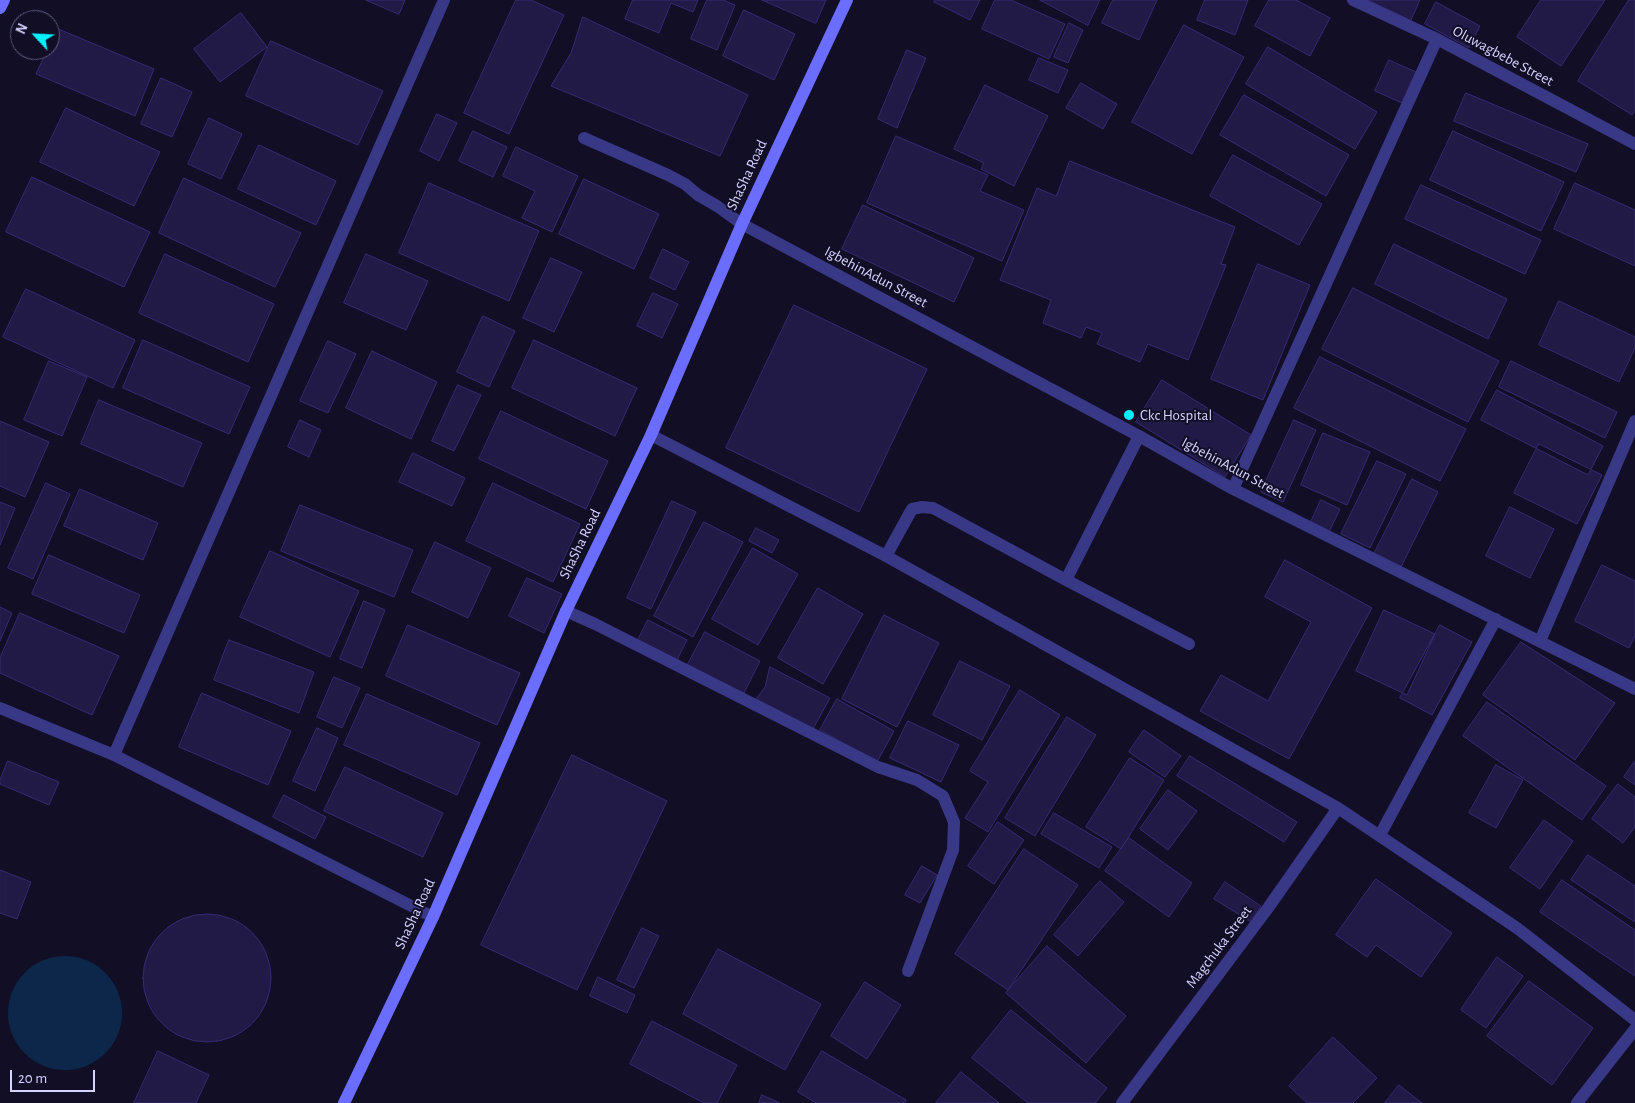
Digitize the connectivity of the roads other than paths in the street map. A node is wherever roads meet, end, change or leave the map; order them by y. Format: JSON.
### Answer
{"nodes":[{"id":1,"x":4,"y":0,"type":"edge"},
{"id":2,"x":444,"y":0,"type":"edge"},
{"id":3,"x":847,"y":0,"type":"edge"},
{"id":4,"x":1353,"y":0,"type":"edge"},
{"id":5,"x":0,"y":8,"type":"edge"},
{"id":6,"x":1437,"y":39,"type":"junction"},
{"id":7,"x":584,"y":138,"type":"dead end"},
{"id":8,"x":1635,"y":144,"type":"edge"},
{"id":9,"x":742,"y":224,"type":"junction"},
{"id":10,"x":1635,"y":421,"type":"edge"},
{"id":11,"x":651,"y":435,"type":"junction"},
{"id":12,"x":1139,"y":436,"type":"junction"},
{"id":13,"x":1233,"y":489,"type":"junction"},
{"id":14,"x":886,"y":556,"type":"junction"},
{"id":15,"x":1066,"y":580,"type":"junction"},
{"id":16,"x":566,"y":611,"type":"junction"},
{"id":17,"x":1496,"y":619,"type":"junction"},
{"id":18,"x":1540,"y":641,"type":"junction"},
{"id":19,"x":1189,"y":644,"type":"dead end"},
{"id":20,"x":1635,"y":689,"type":"edge"},
{"id":21,"x":0,"y":708,"type":"edge"},
{"id":22,"x":114,"y":755,"type":"junction"},
{"id":23,"x":1338,"y":808,"type":"junction"},
{"id":24,"x":1380,"y":835,"type":"junction"},
{"id":25,"x":433,"y":917,"type":"junction"},
{"id":26,"x":908,"y":971,"type":"dead end"},
{"id":27,"x":1635,"y":1020,"type":"edge"},
{"id":28,"x":1635,"y":1029,"type":"edge"},
{"id":29,"x":344,"y":1103,"type":"edge"},
{"id":30,"x":1122,"y":1103,"type":"edge"},
{"id":31,"x":1577,"y":1103,"type":"edge"}],
"edges":[{"from":1,"to":5,"type":"street"},
{"from":2,"to":22,"type":"street"},
{"from":3,"to":9,"type":"street","name":"ShaSha Road"},
{"from":4,"to":6,"type":"street","name":"Oluwagbebe Street"},
{"from":6,"to":8,"type":"street","name":"Oluwagbebe Street"},
{"from":6,"to":13,"type":"street"},
{"from":7,"to":9,"type":"street","name":"IgbehinAdun Street"},
{"from":9,"to":11,"type":"street","name":"ShaSha Road"},
{"from":9,"to":12,"type":"street","name":"IgbehinAdun Street"},
{"from":10,"to":18,"type":"street"},
{"from":11,"to":14,"type":"street"},
{"from":11,"to":16,"type":"street","name":"ShaSha Road"},
{"from":12,"to":13,"type":"street","name":"IgbehinAdun Street"},
{"from":12,"to":15,"type":"street"},
{"from":13,"to":17,"type":"street","name":"IgbehinAdun Street"},
{"from":14,"to":15,"type":"street"},
{"from":14,"to":23,"type":"street"},
{"from":15,"to":19,"type":"street"},
{"from":16,"to":25,"type":"street","name":"ShaSha Road"},
{"from":16,"to":26,"type":"street"},
{"from":17,"to":18,"type":"street","name":"IgbehinAdun Street"},
{"from":17,"to":24,"type":"street"},
{"from":18,"to":20,"type":"street","name":"IgbehinAdun Street"},
{"from":21,"to":22,"type":"street"},
{"from":22,"to":25,"type":"street"},
{"from":23,"to":24,"type":"street"},
{"from":23,"to":30,"type":"street","name":"Magchuka Street"},
{"from":24,"to":27,"type":"street"},
{"from":25,"to":29,"type":"street","name":"ShaSha Road"},
{"from":28,"to":31,"type":"street"}]}
